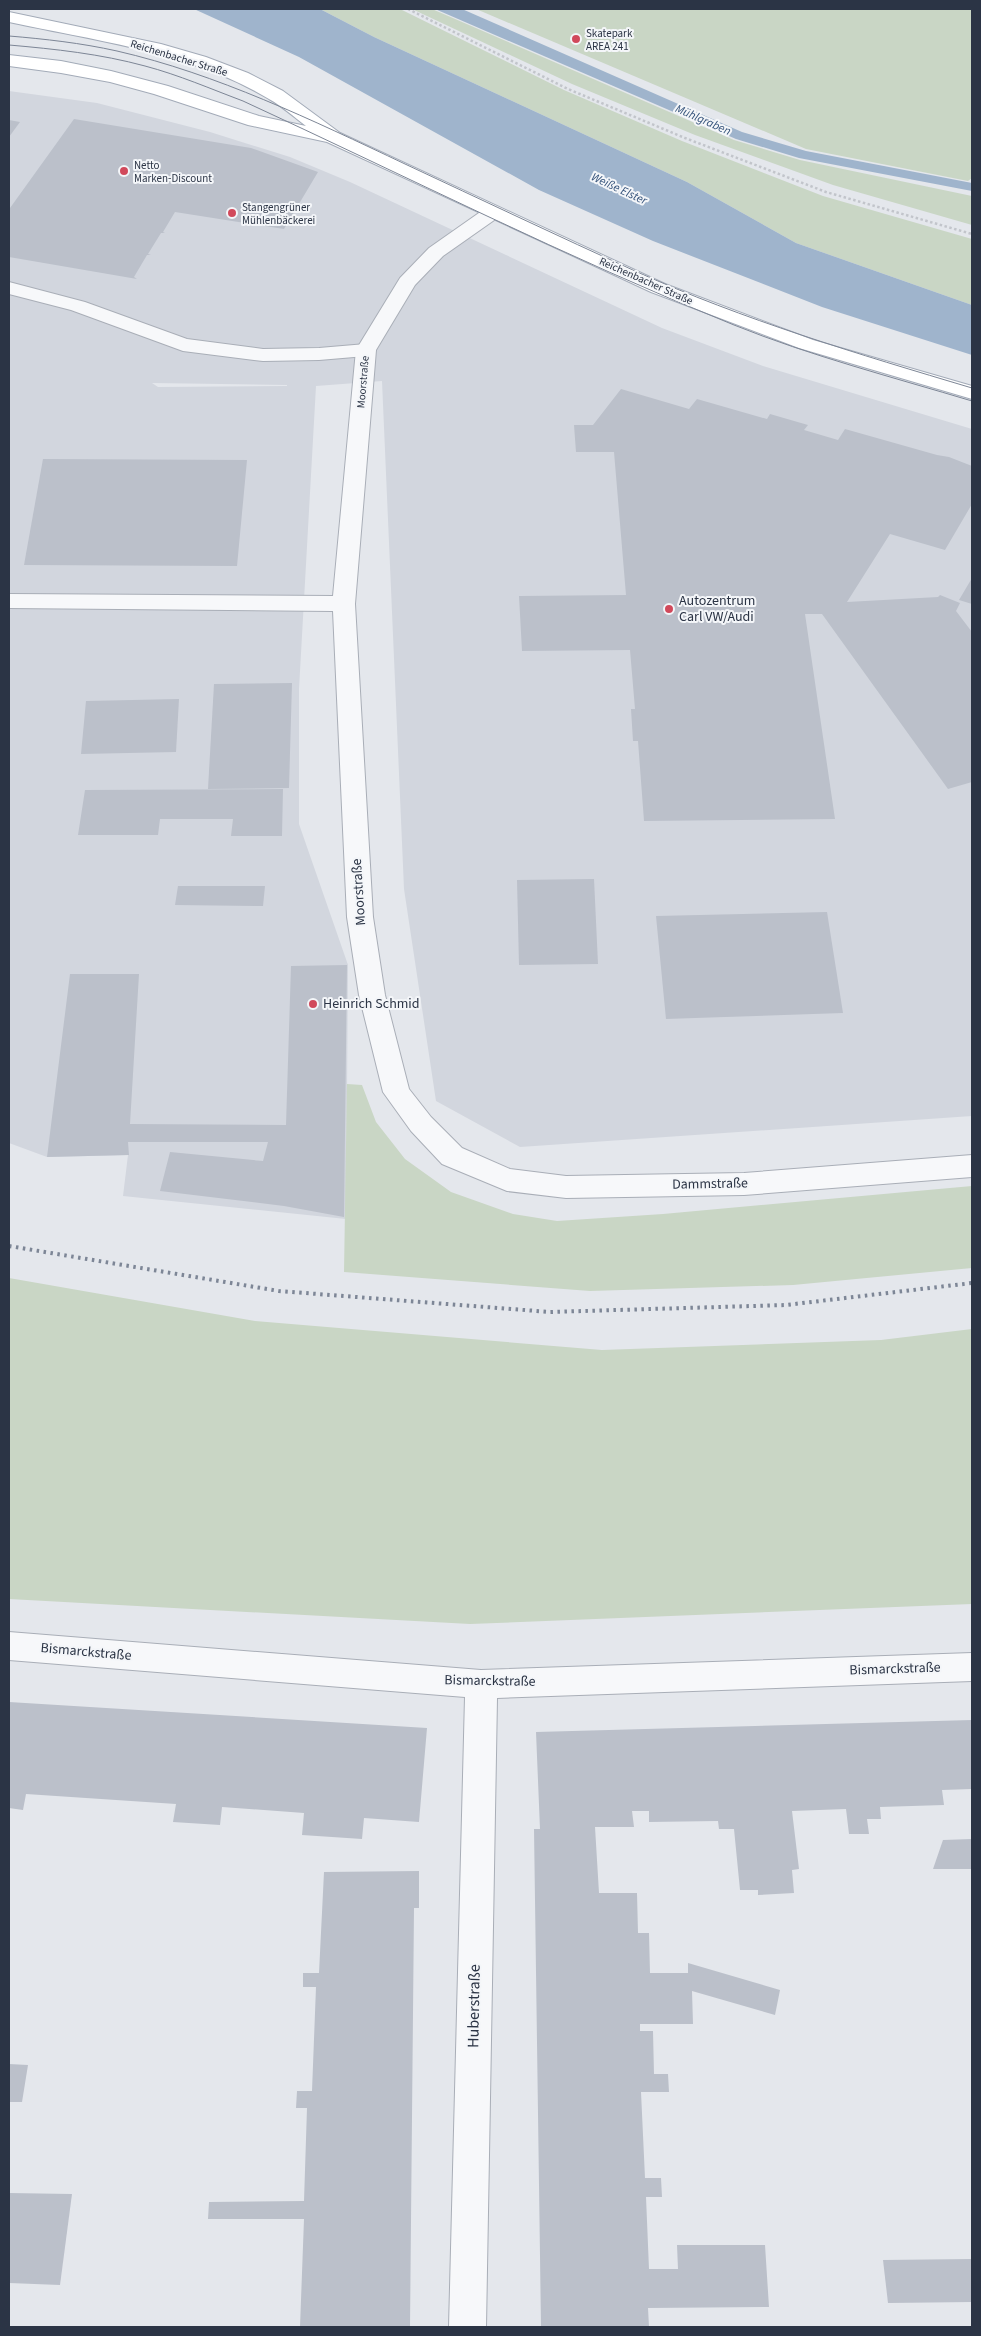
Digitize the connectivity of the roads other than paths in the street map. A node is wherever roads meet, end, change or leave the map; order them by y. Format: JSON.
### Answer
{"nodes":[{"id":1,"x":9,"y":17,"type":"edge"},
{"id":2,"x":9,"y":61,"type":"edge"},
{"id":3,"x":333,"y":137,"type":"junction"},
{"id":4,"x":493,"y":212,"type":"junction"},
{"id":5,"x":9,"y":288,"type":"edge"},
{"id":6,"x":366,"y":350,"type":"junction"},
{"id":7,"x":972,"y":393,"type":"edge"},
{"id":8,"x":9,"y":601,"type":"edge"},
{"id":9,"x":344,"y":604,"type":"junction"},
{"id":10,"x":452,"y":1156,"type":"joint"},
{"id":11,"x":972,"y":1166,"type":"edge"},
{"id":12,"x":9,"y":1646,"type":"edge"},
{"id":13,"x":972,"y":1667,"type":"edge"},
{"id":14,"x":481,"y":1684,"type":"junction"},
{"id":15,"x":466,"y":2327,"type":"edge"}],
"edges":[{"from":1,"to":3,"type":"main road","name":"Reichenbacher Straße"},
{"from":2,"to":3,"type":"main road","name":"Reichenbacher Straße"},
{"from":3,"to":4,"type":"main road","name":"Reichenbacher Straße"},
{"from":4,"to":6,"type":"street","name":"Moorstraße"},
{"from":4,"to":7,"type":"main road","name":"Reichenbacher Straße"},
{"from":5,"to":6,"type":"street"},
{"from":6,"to":9,"type":"street","name":"Moorstraße"},
{"from":8,"to":9,"type":"street"},
{"from":9,"to":10,"type":"street","name":"Moorstraße"},
{"from":10,"to":11,"type":"street","name":"Dammstraße"},
{"from":12,"to":14,"type":"street","name":"Bismarckstraße"},
{"from":13,"to":14,"type":"street","name":"Bismarckstraße"},
{"from":14,"to":15,"type":"street","name":"Huberstraße"}]}
